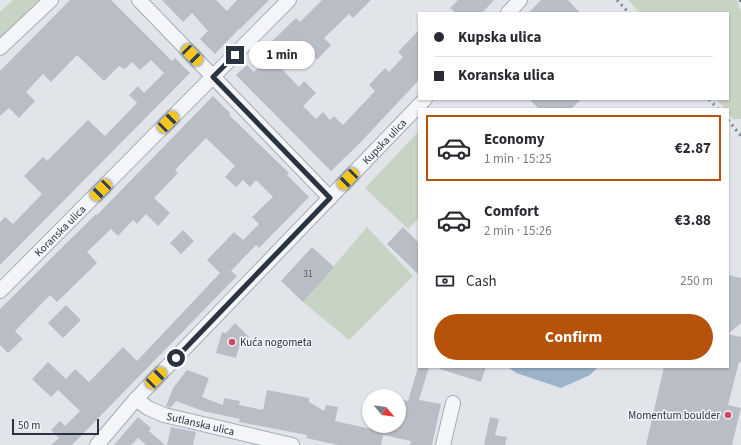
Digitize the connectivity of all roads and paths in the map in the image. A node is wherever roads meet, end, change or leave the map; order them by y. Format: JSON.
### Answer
{"nodes":[{"id":1,"x":51,"y":0,"type":"edge"},
{"id":2,"x":139,"y":0,"type":"edge"},
{"id":3,"x":289,"y":0,"type":"edge"},
{"id":4,"x":520,"y":0,"type":"edge"},
{"id":5,"x":509,"y":12,"type":"edge"},
{"id":6,"x":0,"y":48,"type":"edge"},
{"id":7,"x":213,"y":77,"type":"junction"},
{"id":8,"x":424,"y":100,"type":"edge"},
{"id":9,"x":330,"y":198,"type":"junction"},
{"id":10,"x":0,"y":291,"type":"edge"},
{"id":11,"x":136,"y":399,"type":"junction"},
{"id":12,"x":453,"y":403,"type":"dead end"},
{"id":13,"x":97,"y":445,"type":"edge"},
{"id":14,"x":292,"y":445,"type":"edge"},
{"id":15,"x":443,"y":445,"type":"edge"}],
"edges":[{"from":1,"to":6,"type":"street"},
{"from":2,"to":7,"type":"street"},
{"from":3,"to":7,"type":"street","name":"Koranska ulica"},
{"from":4,"to":5,"type":"street"},
{"from":7,"to":9,"type":"street"},
{"from":7,"to":10,"type":"street","name":"Koranska ulica"},
{"from":8,"to":9,"type":"street","name":"Kupska ulica"},
{"from":9,"to":11,"type":"street","name":"Kupska ulica"},
{"from":11,"to":13,"type":"street","name":"Kupska ulica"},
{"from":11,"to":14,"type":"street","name":"Sutlanska ulica"},
{"from":12,"to":15,"type":"street"}]}
